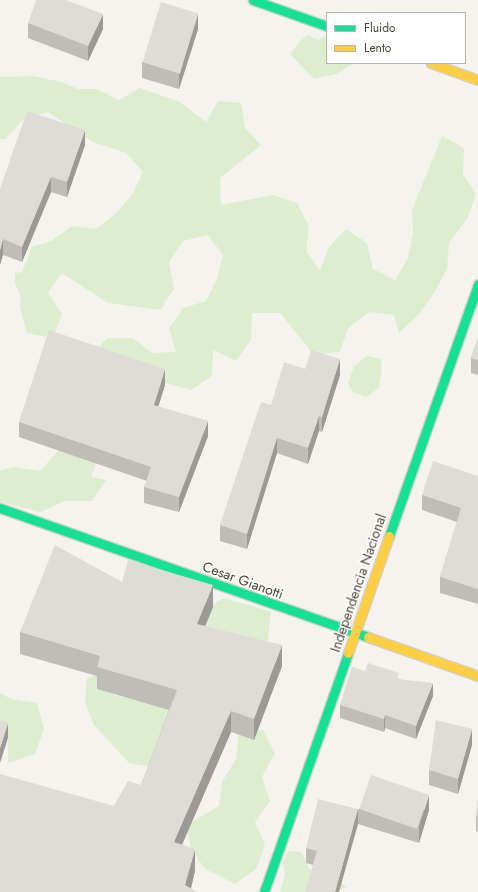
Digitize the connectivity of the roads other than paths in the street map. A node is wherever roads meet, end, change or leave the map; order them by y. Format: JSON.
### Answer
{"nodes":[{"id":1,"x":254,"y":0,"type":"edge"},
{"id":2,"x":326,"y":26,"type":"edge"},
{"id":3,"x":434,"y":64,"type":"edge"},
{"id":4,"x":478,"y":80,"type":"edge"},
{"id":5,"x":478,"y":284,"type":"edge"},
{"id":6,"x":0,"y":508,"type":"edge"},
{"id":7,"x":354,"y":634,"type":"junction"},
{"id":8,"x":478,"y":676,"type":"edge"},
{"id":9,"x":264,"y":892,"type":"edge"}],
"edges":[{"from":1,"to":2,"type":"street"},
{"from":3,"to":4,"type":"street"},
{"from":5,"to":7,"type":"street","name":"Independencia Nacional"},
{"from":6,"to":7,"type":"street","name":"Cesar Gianotti"},
{"from":7,"to":8,"type":"street","name":"Cesar Gianotti"},
{"from":7,"to":9,"type":"street","name":"Independencia Nacional"}]}
